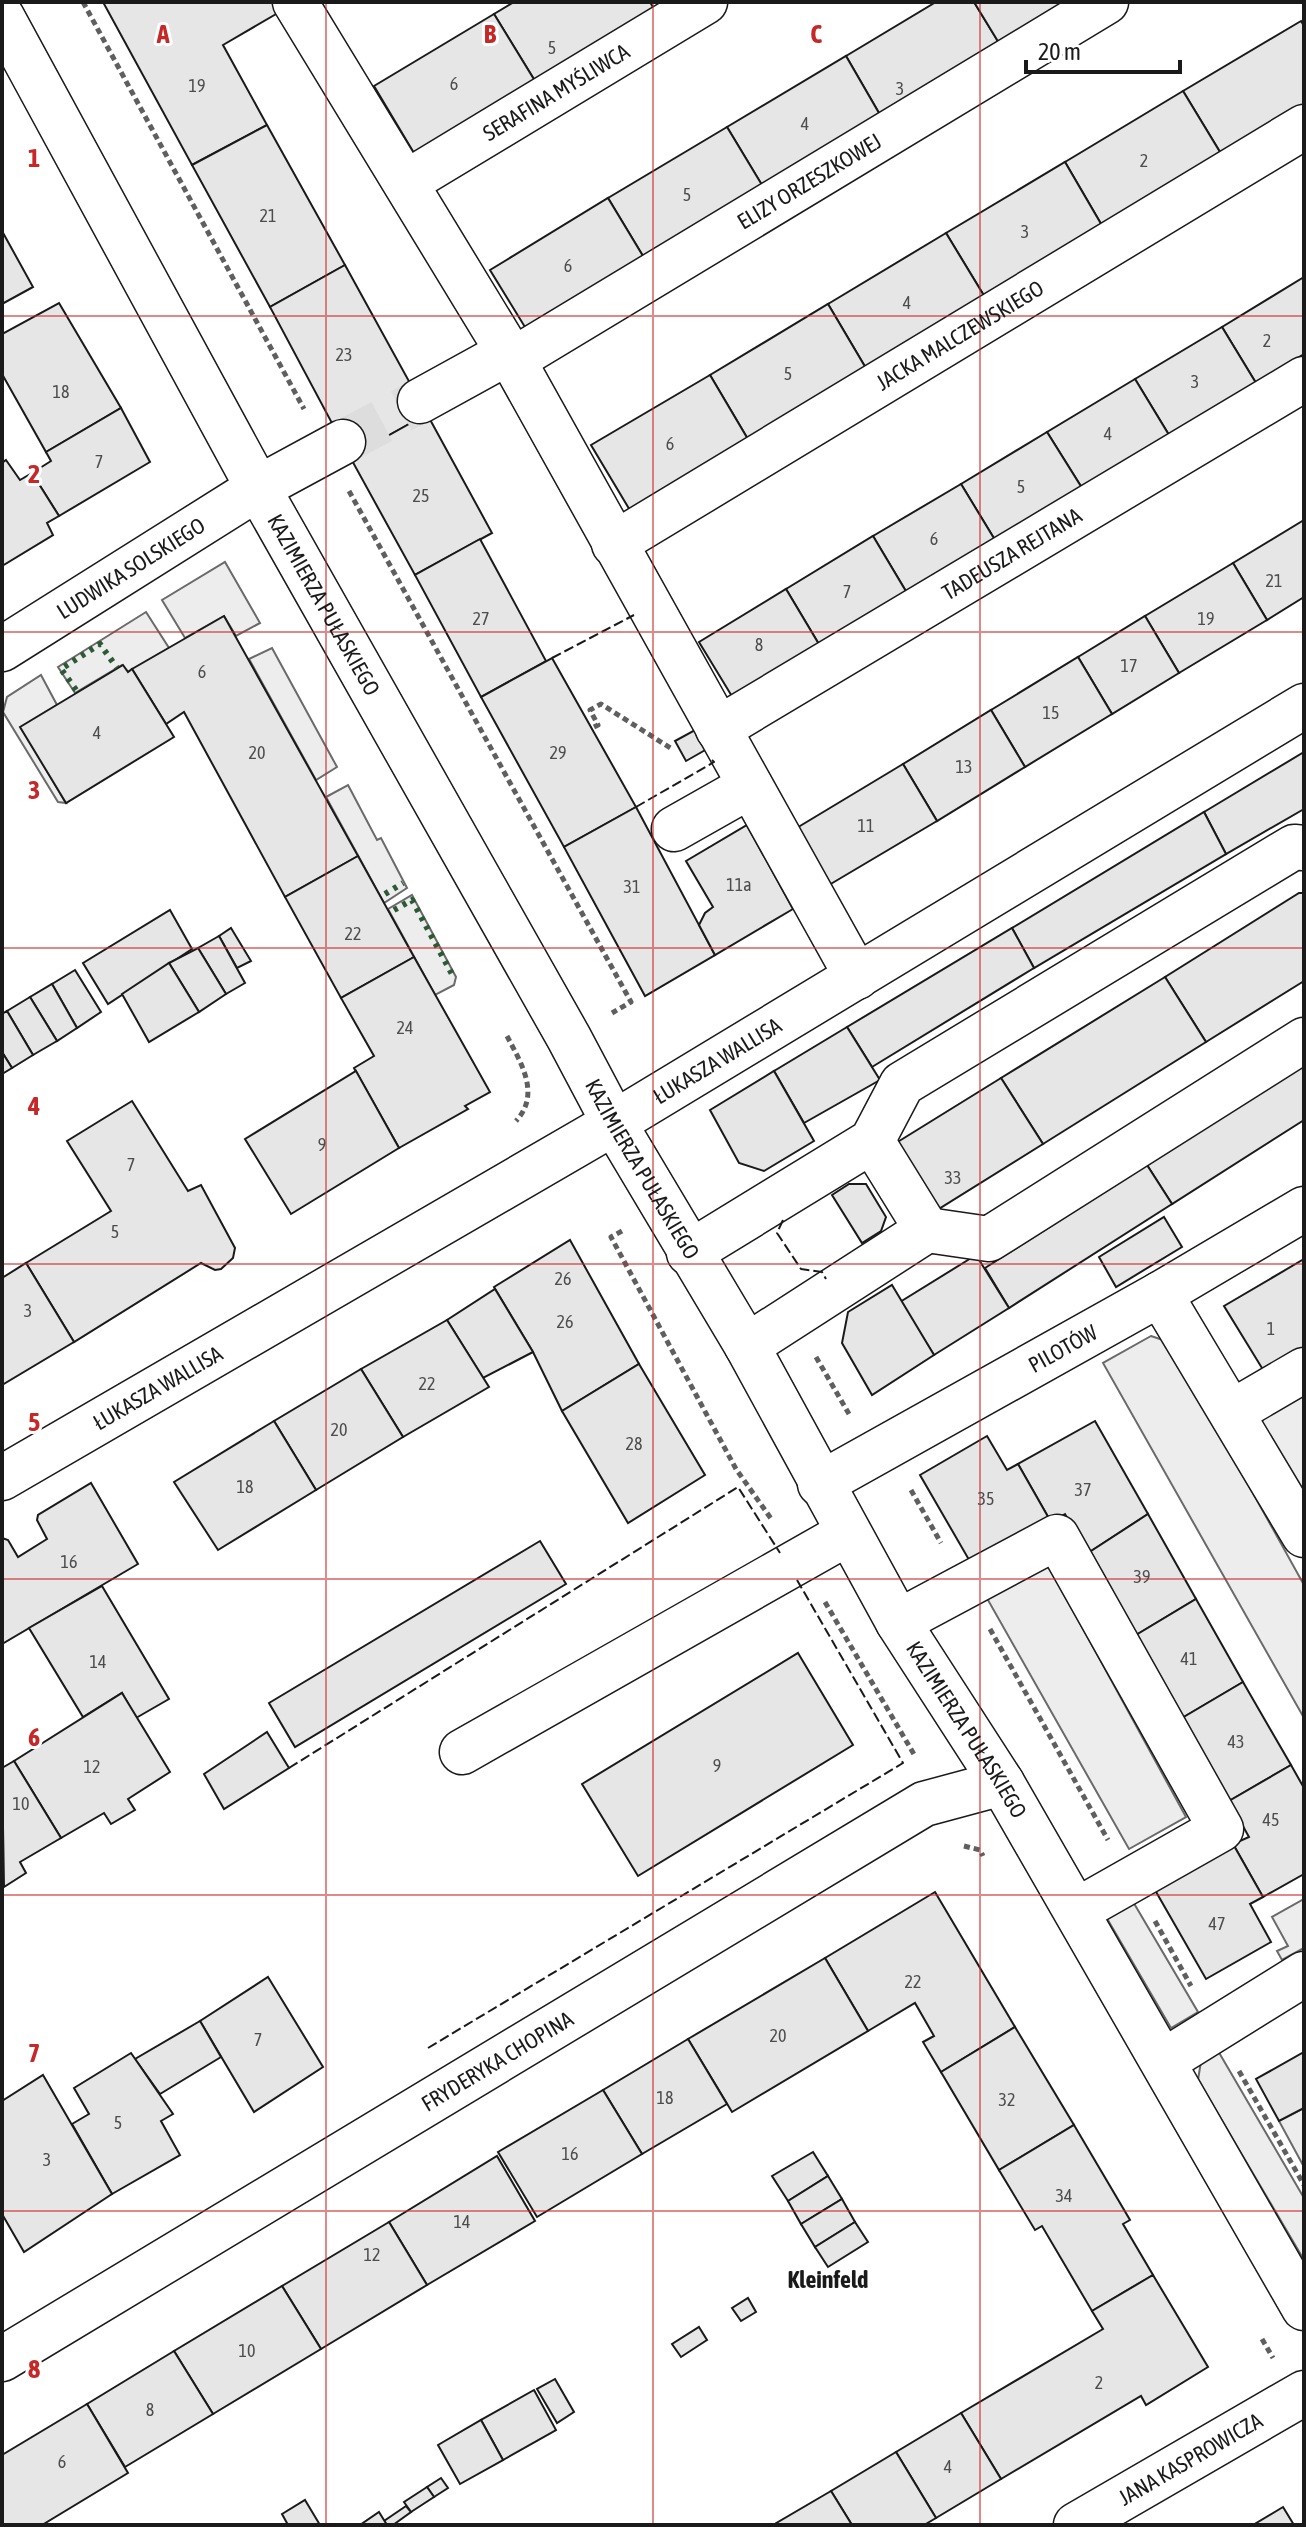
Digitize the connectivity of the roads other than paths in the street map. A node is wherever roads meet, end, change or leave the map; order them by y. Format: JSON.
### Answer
{"nodes":[{"id":1,"x":295,"y":2,"type":"edge"},
{"id":2,"x":705,"y":2,"type":"edge"},
{"id":3,"x":1106,"y":2,"type":"edge"},
{"id":4,"x":2,"y":17,"type":"edge"},
{"id":5,"x":1304,"y":127,"type":"edge"},
{"id":6,"x":407,"y":182,"type":"junction"},
{"id":7,"x":511,"y":356,"type":"junction"},
{"id":8,"x":1304,"y":379,"type":"edge"},
{"id":9,"x":420,"y":401,"type":"tunnel mouth"},
{"id":10,"x":335,"y":447,"type":"tunnel mouth"},
{"id":11,"x":258,"y":488,"type":"junction"},
{"id":12,"x":614,"y":544,"type":"junction"},
{"id":13,"x":2,"y":649,"type":"edge"},
{"id":14,"x":1304,"y":706,"type":"edge"},
{"id":15,"x":718,"y":729,"type":"junction"},
{"id":16,"x":750,"y":786,"type":"junction"},
{"id":17,"x":674,"y":829,"type":"dead end"},
{"id":18,"x":1304,"y":848,"type":"edge"},
{"id":19,"x":857,"y":977,"type":"junction"},
{"id":20,"x":1304,"y":1040,"type":"edge"},
{"id":21,"x":614,"y":1123,"type":"junction"},
{"id":22,"x":872,"y":1141,"type":"junction"},
{"id":23,"x":1304,"y":1209,"type":"edge"},
{"id":24,"x":927,"y":1230,"type":"junction"},
{"id":25,"x":689,"y":1253,"type":"junction"},
{"id":26,"x":1160,"y":1294,"type":"junction"},
{"id":27,"x":747,"y":1346,"type":"junction"},
{"id":28,"x":1304,"y":1370,"type":"edge"},
{"id":29,"x":1232,"y":1412,"type":"junction"},
{"id":30,"x":2,"y":1478,"type":"edge"},
{"id":31,"x":820,"y":1484,"type":"junction"},
{"id":32,"x":848,"y":1533,"type":"junction"},
{"id":33,"x":1304,"y":1535,"type":"edge"},
{"id":34,"x":898,"y":1622,"type":"junction"},
{"id":35,"x":462,"y":1752,"type":"dead end"},
{"id":36,"x":1002,"y":1783,"type":"junction"},
{"id":37,"x":1078,"y":1910,"type":"junction"},
{"id":38,"x":1304,"y":1974,"type":"edge"},
{"id":39,"x":1164,"y":2061,"type":"junction"},
{"id":40,"x":1304,"y":2308,"type":"edge"},
{"id":41,"x":2,"y":2359,"type":"edge"},
{"id":42,"x":1304,"y":2393,"type":"edge"},
{"id":43,"x":1076,"y":2525,"type":"edge"}],
"edges":[{"from":1,"to":6,"type":"street"},
{"from":2,"to":6,"type":"street","name":"SERAFINA MYŚLIWCA"},
{"from":3,"to":7,"type":"street","name":"ELIZY ORZESZKOWEJ"},
{"from":4,"to":11,"type":"street","name":"KAZIMIERZA PUŁASKIEGO"},
{"from":5,"to":12,"type":"street","name":"JACKA MALCZEWSKIEGO"},
{"from":6,"to":7,"type":"street"},
{"from":7,"to":9,"type":"street","name":"ELIZY ORZESZKOWEJ"},
{"from":7,"to":12,"type":"street"},
{"from":8,"to":15,"type":"street","name":"TADEUSZA REJTANA"},
{"from":10,"to":11,"type":"street","name":"LUDWIKA SOLSKIEGO"},
{"from":11,"to":13,"type":"street","name":"LUDWIKA SOLSKIEGO"},
{"from":11,"to":21,"type":"street","name":"KAZIMIERZA PUŁASKIEGO"},
{"from":12,"to":15,"type":"street"},
{"from":14,"to":19,"type":"street","name":"ŁUKASZA WALLISA"},
{"from":15,"to":16,"type":"street"},
{"from":16,"to":17,"type":"street"},
{"from":16,"to":19,"type":"street"},
{"from":18,"to":22,"type":"street"},
{"from":19,"to":21,"type":"street","name":"ŁUKASZA WALLISA"},
{"from":20,"to":24,"type":"street"},
{"from":21,"to":25,"type":"street","name":"KAZIMIERZA PUŁASKIEGO"},
{"from":21,"to":30,"type":"street","name":"ŁUKASZA WALLISA"},
{"from":22,"to":24,"type":"street"},
{"from":22,"to":25,"type":"street"},
{"from":23,"to":26,"type":"street","name":"PILOTÓW"},
{"from":24,"to":27,"type":"street"},
{"from":25,"to":27,"type":"street","name":"KAZIMIERZA PUŁASKIEGO"},
{"from":26,"to":29,"type":"street"},
{"from":26,"to":31,"type":"street","name":"PILOTÓW"},
{"from":27,"to":31,"type":"street","name":"KAZIMIERZA PUŁASKIEGO"},
{"from":28,"to":29,"type":"street"},
{"from":29,"to":33,"type":"street"},
{"from":31,"to":32,"type":"street","name":"KAZIMIERZA PUŁASKIEGO"},
{"from":32,"to":34,"type":"street","name":"KAZIMIERZA PUŁASKIEGO"},
{"from":32,"to":35,"type":"street"},
{"from":34,"to":36,"type":"street","name":"KAZIMIERZA PUŁASKIEGO"},
{"from":34,"to":37,"type":"street"},
{"from":36,"to":37,"type":"street","name":"KAZIMIERZA PUŁASKIEGO"},
{"from":36,"to":41,"type":"street","name":"FRYDERYKA CHOPINA"},
{"from":37,"to":39,"type":"street","name":"KAZIMIERZA PUŁASKIEGO"},
{"from":38,"to":39,"type":"street"},
{"from":39,"to":40,"type":"street","name":"KAZIMIERZA PUŁASKIEGO"},
{"from":42,"to":43,"type":"street","name":"JANA KASPROWICZA"}]}
